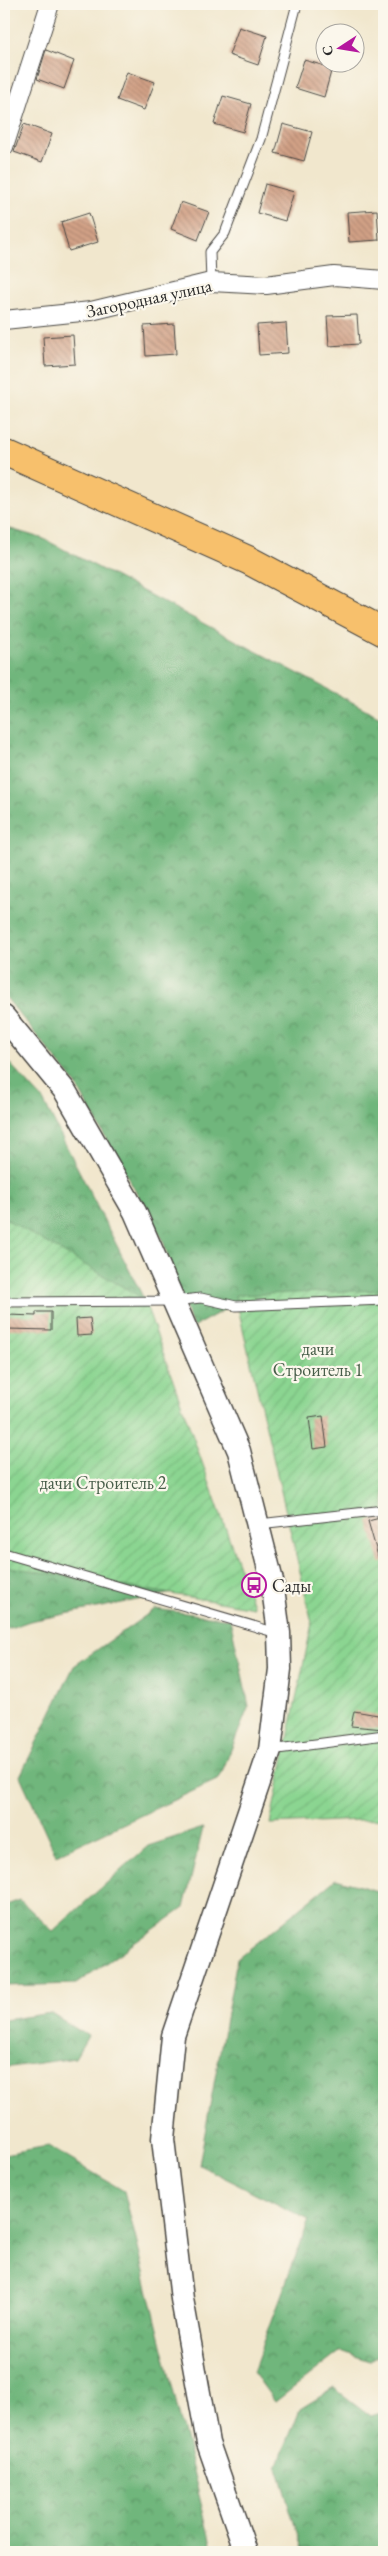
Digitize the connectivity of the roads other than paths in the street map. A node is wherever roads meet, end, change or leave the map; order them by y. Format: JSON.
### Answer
{"nodes":[{"id":1,"x":50,"y":4,"type":"edge"},
{"id":2,"x":297,"y":4,"type":"edge"},
{"id":3,"x":4,"y":148,"type":"edge"},
{"id":4,"x":384,"y":280,"type":"edge"},
{"id":5,"x":211,"y":282,"type":"junction"},
{"id":6,"x":4,"y":320,"type":"edge"},
{"id":7,"x":4,"y":451,"type":"edge"},
{"id":8,"x":384,"y":632,"type":"edge"},
{"id":9,"x":4,"y":1017,"type":"edge"},
{"id":10,"x":384,"y":1300,"type":"edge"},
{"id":11,"x":173,"y":1301,"type":"junction"},
{"id":12,"x":4,"y":1302,"type":"edge"},
{"id":13,"x":384,"y":1510,"type":"edge"},
{"id":14,"x":259,"y":1524,"type":"junction"},
{"id":15,"x":4,"y":1553,"type":"edge"},
{"id":16,"x":279,"y":1634,"type":"junction"},
{"id":17,"x":384,"y":1735,"type":"edge"},
{"id":18,"x":270,"y":1750,"type":"junction"},
{"id":19,"x":246,"y":2552,"type":"edge"}],
"edges":[{"from":1,"to":3,"type":"street"},
{"from":2,"to":5,"type":"lane"},
{"from":4,"to":5,"type":"street","name":"Загородная улица"},
{"from":5,"to":6,"type":"street","name":"Загородная улица"},
{"from":7,"to":8,"type":"highway"},
{"from":9,"to":11,"type":"street"},
{"from":10,"to":11,"type":"lane"},
{"from":11,"to":12,"type":"lane"},
{"from":11,"to":14,"type":"street"},
{"from":13,"to":14,"type":"lane"},
{"from":14,"to":16,"type":"street"},
{"from":15,"to":16,"type":"lane"},
{"from":16,"to":18,"type":"street"},
{"from":17,"to":18,"type":"lane"},
{"from":18,"to":19,"type":"street"}]}
